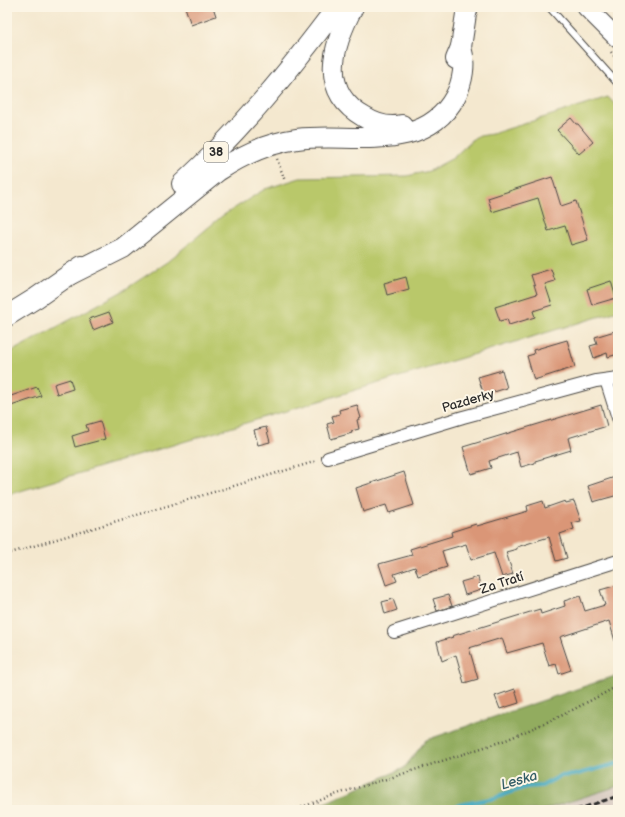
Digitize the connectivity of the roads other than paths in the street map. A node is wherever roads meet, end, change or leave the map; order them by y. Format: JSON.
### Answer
{"nodes":[{"id":1,"x":337,"y":7,"type":"edge"},
{"id":2,"x":353,"y":7,"type":"edge"},
{"id":3,"x":468,"y":7,"type":"edge"},
{"id":4,"x":549,"y":7,"type":"edge"},
{"id":5,"x":586,"y":7,"type":"edge"},
{"id":6,"x":599,"y":7,"type":"edge"},
{"id":7,"x":618,"y":34,"type":"edge"},
{"id":8,"x":618,"y":39,"type":"edge"},
{"id":9,"x":461,"y":47,"type":"junction"},
{"id":10,"x":618,"y":84,"type":"edge"},
{"id":11,"x":71,"y":274,"type":"junction"},
{"id":12,"x":7,"y":316,"type":"edge"},
{"id":13,"x":618,"y":378,"type":"edge"},
{"id":14,"x":606,"y":380,"type":"junction"},
{"id":15,"x":618,"y":418,"type":"edge"},
{"id":16,"x":328,"y":458,"type":"road end"},
{"id":17,"x":618,"y":561,"type":"edge"},
{"id":18,"x":394,"y":632,"type":"dead end"}],
"edges":[{"from":1,"to":11,"type":"main road","number":"38"},
{"from":2,"to":9,"type":"main road"},
{"from":3,"to":9,"type":"main road"},
{"from":4,"to":10,"type":"lane"},
{"from":5,"to":8,"type":"main road"},
{"from":6,"to":7,"type":"main road"},
{"from":9,"to":11,"type":"main road"},
{"from":11,"to":12,"type":"main road","number":"38"},
{"from":13,"to":14,"type":"street","name":"Pazderky"},
{"from":14,"to":15,"type":"street"},
{"from":14,"to":16,"type":"street","name":"Pazderky"},
{"from":17,"to":18,"type":"street","name":"Za Tratí"}]}
